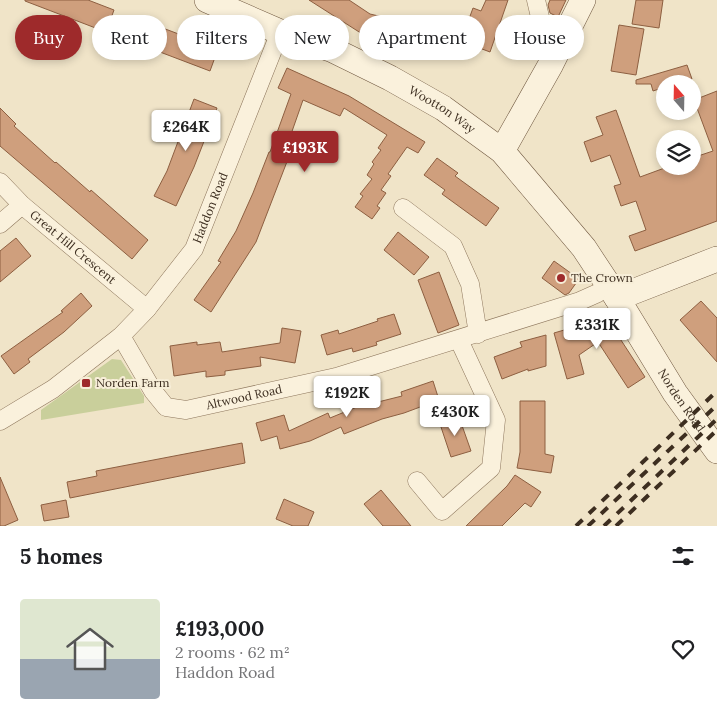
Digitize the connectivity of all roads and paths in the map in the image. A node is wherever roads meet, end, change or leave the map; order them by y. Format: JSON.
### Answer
{"nodes":[{"id":1,"x":207,"y":0,"type":"edge"},
{"id":2,"x":536,"y":0,"type":"edge"},
{"id":3,"x":583,"y":0,"type":"edge"},
{"id":4,"x":275,"y":30,"type":"edge"},
{"id":5,"x":275,"y":45,"type":"edge"},
{"id":6,"x":349,"y":58,"type":"edge"},
{"id":7,"x":551,"y":64,"type":"junction"},
{"id":8,"x":502,"y":150,"type":"junction"},
{"id":9,"x":0,"y":182,"type":"edge"},
{"id":10,"x":22,"y":205,"type":"junction"},
{"id":11,"x":403,"y":208,"type":"dead end"},
{"id":12,"x":0,"y":224,"type":"edge"},
{"id":13,"x":717,"y":259,"type":"edge"},
{"id":14,"x":608,"y":295,"type":"junction"},
{"id":15,"x":147,"y":309,"type":"junction"},
{"id":16,"x":478,"y":334,"type":"junction"},
{"id":17,"x":121,"y":336,"type":"junction"},
{"id":18,"x":458,"y":340,"type":"junction"},
{"id":19,"x":0,"y":421,"type":"edge"},
{"id":20,"x":717,"y":451,"type":"edge"},
{"id":21,"x":417,"y":481,"type":"dead end"}],
"edges":[{"from":1,"to":4,"type":"street","name":"Wootton Way"},
{"from":2,"to":7,"type":"street"},
{"from":3,"to":7,"type":"street"},
{"from":5,"to":15,"type":"street","name":"Haddon Road"},
{"from":6,"to":8,"type":"street","name":"Wootton Way"},
{"from":7,"to":8,"type":"street"},
{"from":8,"to":14,"type":"street","name":"Wootton Way"},
{"from":9,"to":10,"type":"street","name":"Great Hill Crescent"},
{"from":10,"to":12,"type":"street"},
{"from":10,"to":15,"type":"street","name":"Great Hill Crescent"},
{"from":11,"to":16,"type":"street"},
{"from":13,"to":14,"type":"street"},
{"from":14,"to":16,"type":"street","name":"Altwood Road"},
{"from":14,"to":20,"type":"street","name":"Norden Road"},
{"from":15,"to":17,"type":"street","name":"Haddon Road"},
{"from":16,"to":18,"type":"street","name":"Altwood Road"},
{"from":17,"to":18,"type":"street","name":"Altwood Road"},
{"from":17,"to":19,"type":"street"},
{"from":18,"to":21,"type":"street"}]}
